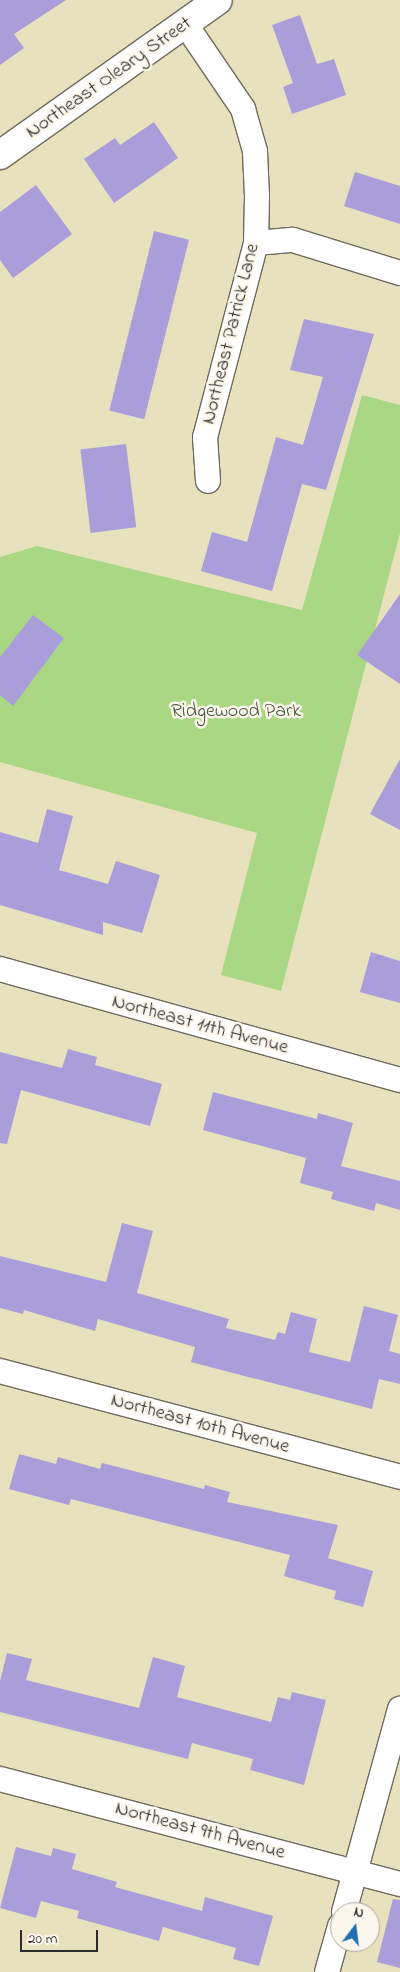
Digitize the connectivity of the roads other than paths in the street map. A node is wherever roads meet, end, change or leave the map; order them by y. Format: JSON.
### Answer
{"nodes":[{"id":1,"x":218,"y":0,"type":"edge"},
{"id":2,"x":186,"y":25,"type":"junction"},
{"id":3,"x":0,"y":155,"type":"edge"},
{"id":4,"x":256,"y":244,"type":"junction"},
{"id":5,"x":400,"y":273,"type":"edge"},
{"id":6,"x":208,"y":481,"type":"dead end"},
{"id":7,"x":0,"y":969,"type":"edge"},
{"id":8,"x":400,"y":1080,"type":"edge"},
{"id":9,"x":0,"y":1371,"type":"edge"},
{"id":10,"x":400,"y":1477,"type":"edge"},
{"id":11,"x":400,"y":1709,"type":"edge"},
{"id":12,"x":0,"y":1778,"type":"edge"},
{"id":13,"x":356,"y":1872,"type":"junction"},
{"id":14,"x":400,"y":1884,"type":"edge"},
{"id":15,"x":347,"y":1902,"type":"edge"},
{"id":16,"x":333,"y":1952,"type":"edge"},
{"id":17,"x":327,"y":1972,"type":"edge"}],
"edges":[{"from":1,"to":2,"type":"street","name":"Northeast Oleary Street"},
{"from":2,"to":3,"type":"street","name":"Northeast Oleary Street"},
{"from":2,"to":4,"type":"street","name":"Northeast Patrick Lane"},
{"from":4,"to":5,"type":"street"},
{"from":4,"to":6,"type":"street","name":"Northeast Patrick Lane"},
{"from":7,"to":8,"type":"street","name":"Northeast 11th Avenue"},
{"from":9,"to":10,"type":"street","name":"Northeast 10th Avenue"},
{"from":11,"to":13,"type":"street"},
{"from":12,"to":13,"type":"street","name":"Northeast 9th Avenue"},
{"from":13,"to":14,"type":"street","name":"Northeast 9th Avenue"},
{"from":13,"to":15,"type":"street"},
{"from":16,"to":17,"type":"street"}]}
